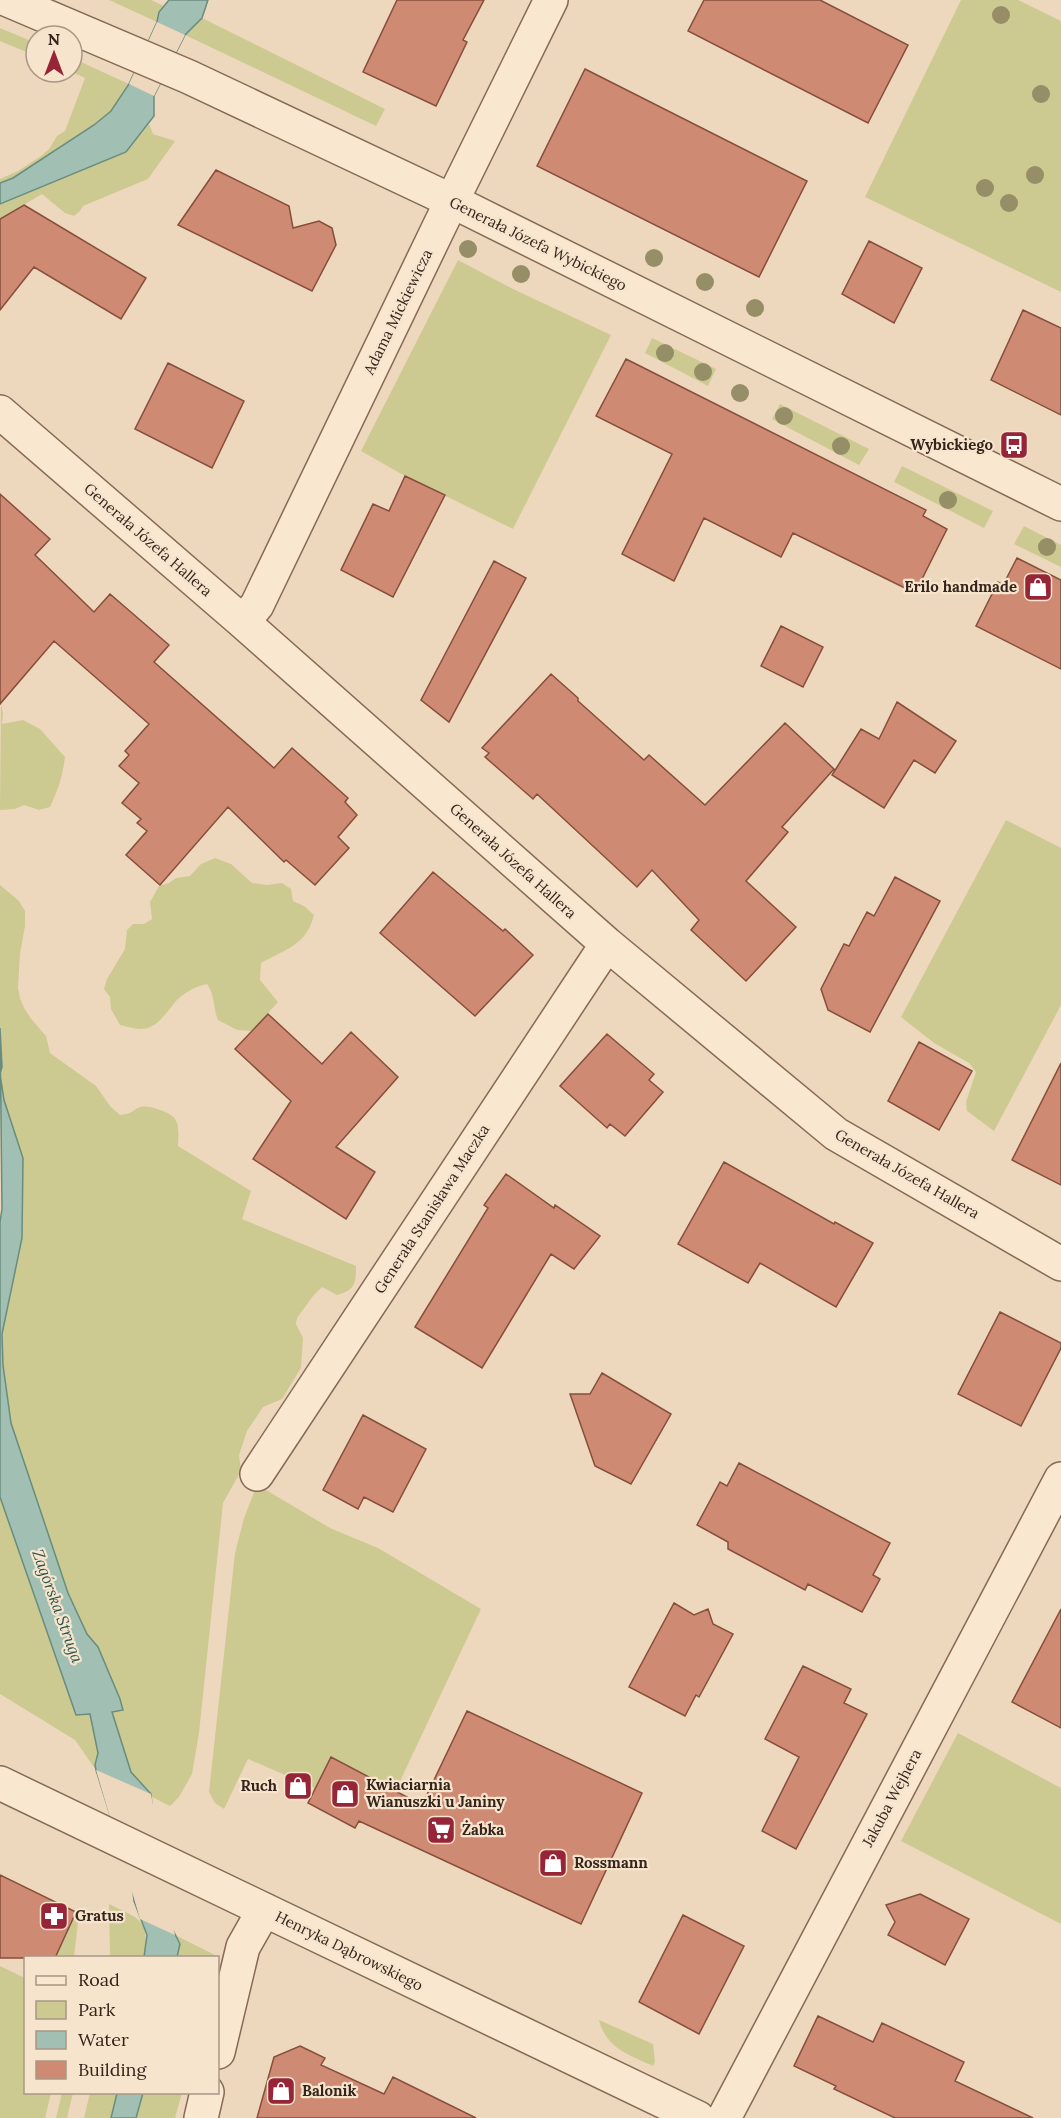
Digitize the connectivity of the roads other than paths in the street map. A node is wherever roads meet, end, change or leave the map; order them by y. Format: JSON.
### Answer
{"nodes":[{"id":1,"x":8,"y":0,"type":"edge"},
{"id":2,"x":551,"y":0,"type":"edge"},
{"id":3,"x":452,"y":201,"type":"junction"},
{"id":4,"x":0,"y":412,"type":"edge"},
{"id":5,"x":1061,"y":504,"type":"edge"},
{"id":6,"x":243,"y":622,"type":"junction"},
{"id":7,"x":607,"y":944,"type":"junction"},
{"id":8,"x":1061,"y":1264,"type":"edge"},
{"id":9,"x":257,"y":1474,"type":"dead end"},
{"id":10,"x":1061,"y":1479,"type":"edge"},
{"id":11,"x":0,"y":1783,"type":"edge"},
{"id":12,"x":264,"y":1910,"type":"junction"},
{"id":13,"x":219,"y":2048,"type":"edge"},
{"id":14,"x":207,"y":2094,"type":"edge"},
{"id":15,"x":201,"y":2118,"type":"edge"},
{"id":16,"x":698,"y":2118,"type":"edge"},
{"id":17,"x":724,"y":2118,"type":"edge"}],
"edges":[{"from":1,"to":3,"type":"street","name":"Generała Józefa Wybickiego"},
{"from":2,"to":3,"type":"street","name":"Adama Mickiewicza"},
{"from":3,"to":5,"type":"street","name":"Generała Józefa Wybickiego"},
{"from":3,"to":6,"type":"street","name":"Adama Mickiewicza"},
{"from":4,"to":6,"type":"street","name":"Generała Józefa Hallera"},
{"from":6,"to":7,"type":"street","name":"Generała Józefa Hallera"},
{"from":7,"to":8,"type":"street","name":"Generała Józefa Hallera"},
{"from":7,"to":9,"type":"street","name":"Generała Stanisława Maczka"},
{"from":10,"to":17,"type":"street","name":"Jakuba Wejhera"},
{"from":11,"to":12,"type":"street","name":"Henryka Dąbrowskiego"},
{"from":12,"to":13,"type":"street"},
{"from":12,"to":16,"type":"street","name":"Henryka Dąbrowskiego"},
{"from":14,"to":15,"type":"street"}]}
